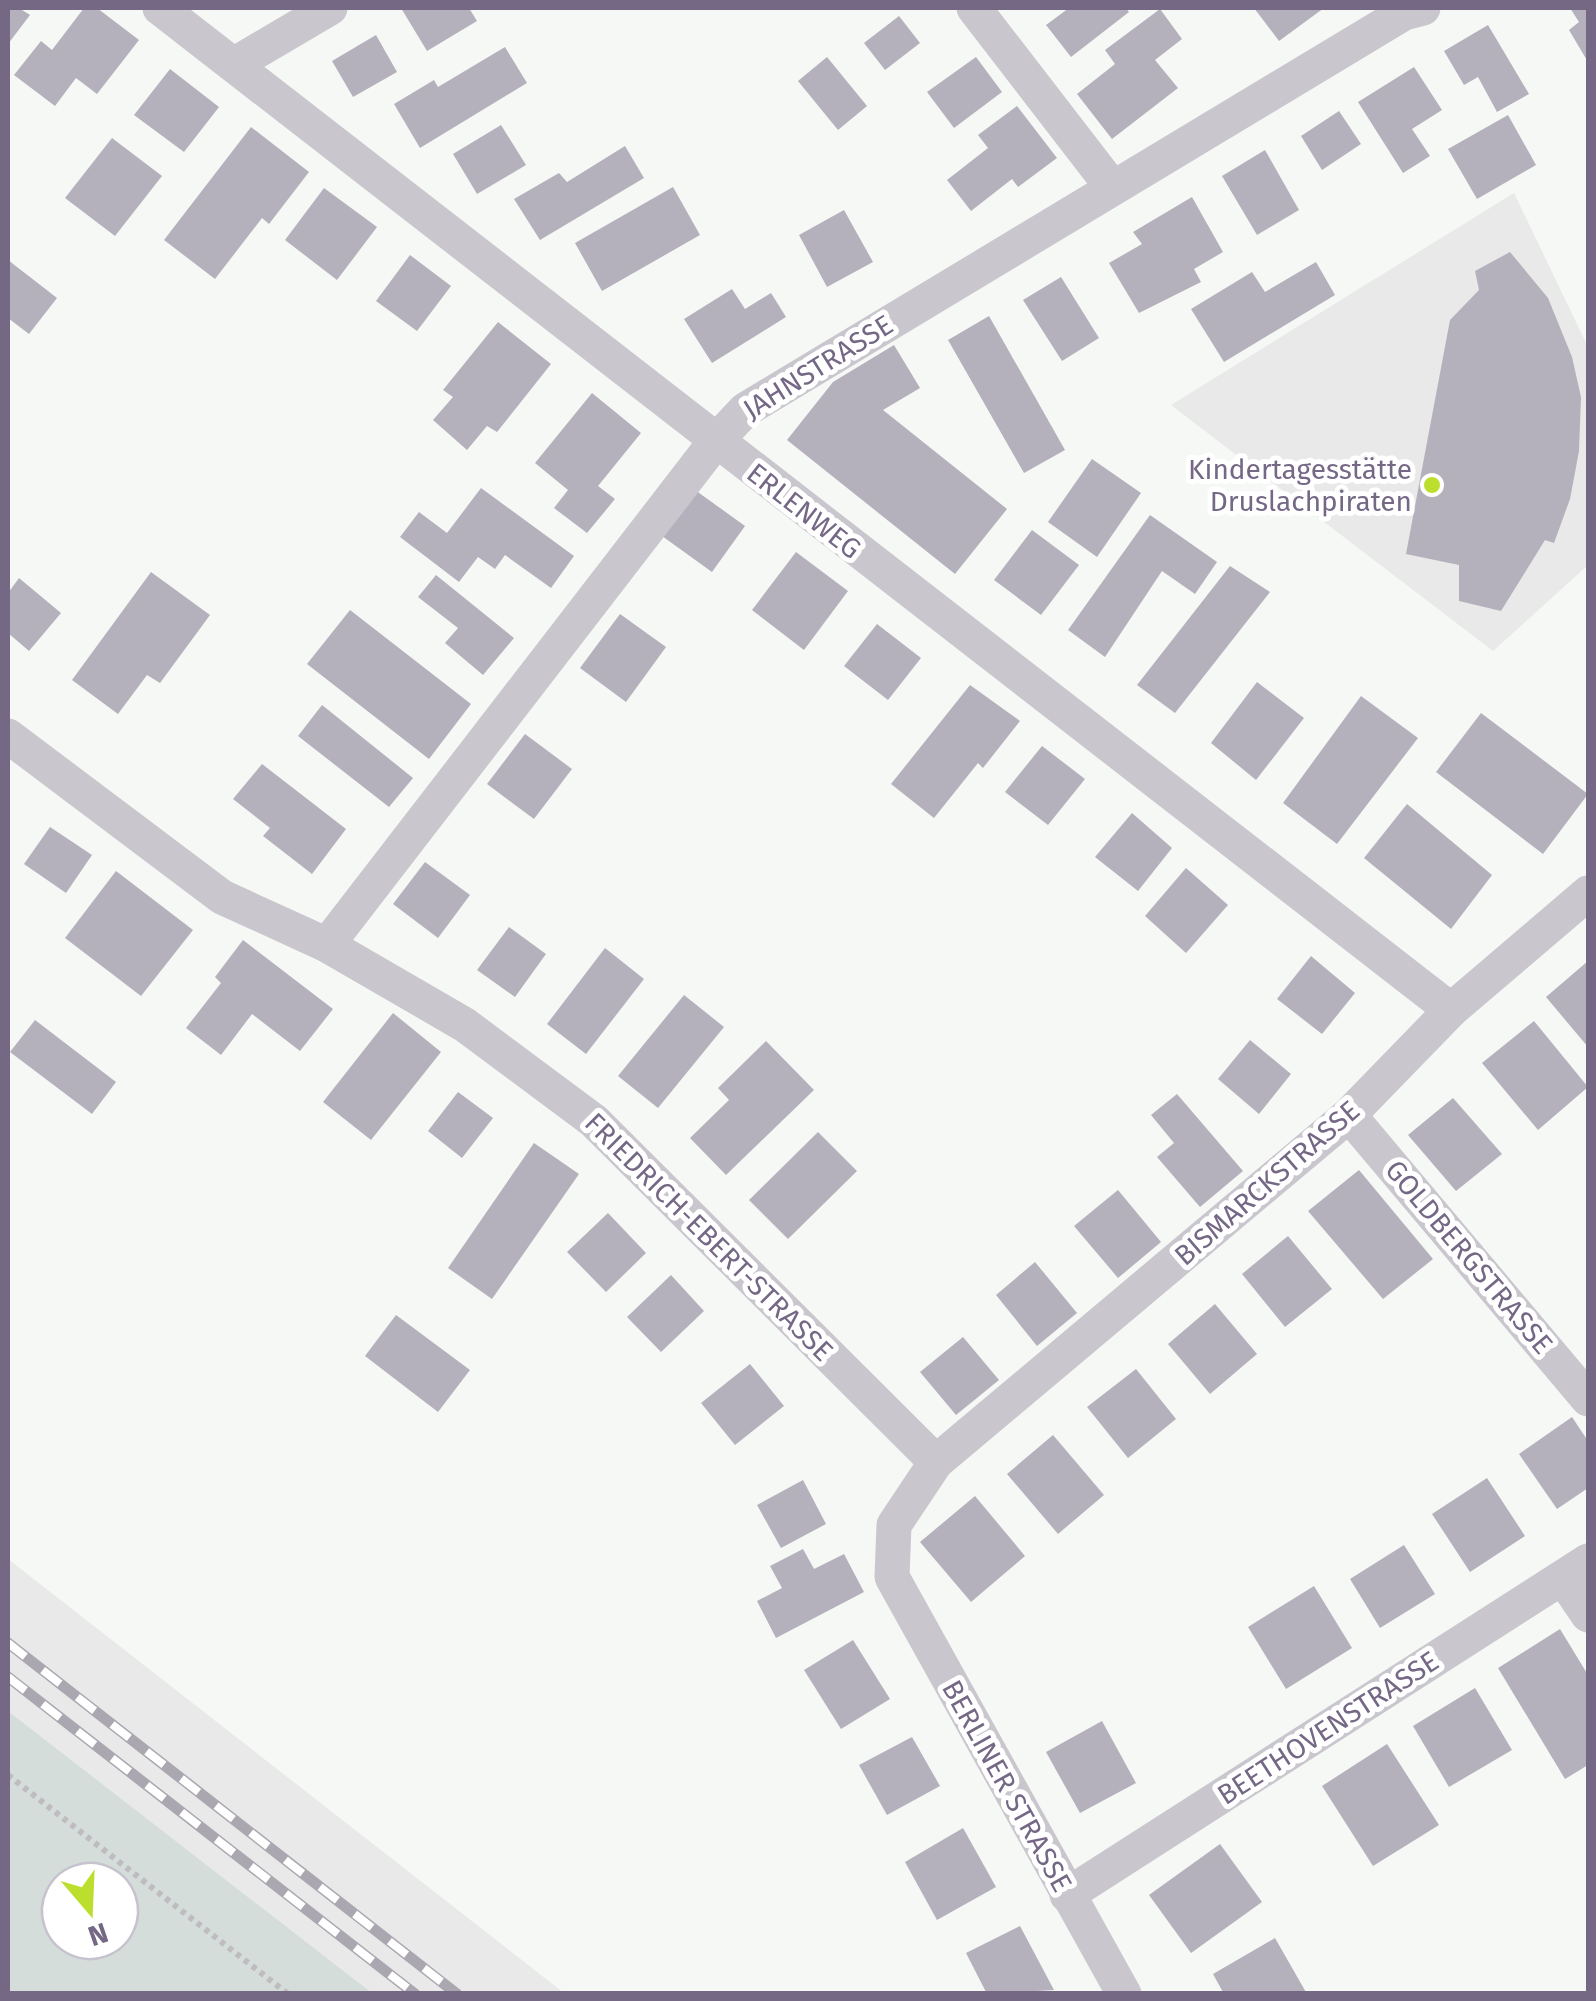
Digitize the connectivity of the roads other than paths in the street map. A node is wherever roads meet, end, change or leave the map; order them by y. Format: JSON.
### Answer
{"nodes":[{"id":1,"x":160,"y":8,"type":"edge"},
{"id":2,"x":330,"y":8,"type":"edge"},
{"id":3,"x":974,"y":8,"type":"edge"},
{"id":4,"x":1409,"y":10,"type":"edge"},
{"id":5,"x":235,"y":64,"type":"junction"},
{"id":6,"x":1112,"y":187,"type":"junction"},
{"id":7,"x":715,"y":442,"type":"junction"},
{"id":8,"x":8,"y":736,"type":"edge"},
{"id":9,"x":1588,"y":893,"type":"edge"},
{"id":10,"x":327,"y":945,"type":"junction"},
{"id":11,"x":1452,"y":1010,"type":"junction"},
{"id":12,"x":1349,"y":1115,"type":"junction"},
{"id":13,"x":1588,"y":1399,"type":"edge"},
{"id":14,"x":936,"y":1462,"type":"junction"},
{"id":15,"x":1576,"y":1570,"type":"edge"},
{"id":16,"x":1588,"y":1615,"type":"edge"},
{"id":17,"x":1067,"y":1895,"type":"junction"},
{"id":18,"x":1124,"y":1994,"type":"edge"}],
"edges":[{"from":1,"to":5,"type":"street","name":"ERLENWEG"},
{"from":2,"to":5,"type":"street"},
{"from":3,"to":6,"type":"street"},
{"from":4,"to":6,"type":"street","name":"JAHNSTRASSE"},
{"from":5,"to":7,"type":"street","name":"ERLENWEG"},
{"from":6,"to":7,"type":"street","name":"JAHNSTRASSE"},
{"from":7,"to":10,"type":"street","name":"JAHNSTRASSE"},
{"from":7,"to":11,"type":"street","name":"ERLENWEG"},
{"from":8,"to":10,"type":"street","name":"FRIEDRICH-EBERT-STRASSE"},
{"from":9,"to":11,"type":"street","name":"BISMARCKSTRASSE"},
{"from":10,"to":14,"type":"street","name":"FRIEDRICH-EBERT-STRASSE"},
{"from":11,"to":12,"type":"street","name":"BISMARCKSTRASSE"},
{"from":12,"to":13,"type":"street","name":"GOLDBERGSTRASSE"},
{"from":12,"to":14,"type":"street","name":"BISMARCKSTRASSE"},
{"from":14,"to":17,"type":"street","name":"BERLINER STRASSE"},
{"from":15,"to":16,"type":"street"},
{"from":15,"to":17,"type":"street","name":"BEETHOVENSTRASSE"},
{"from":17,"to":18,"type":"street","name":"BERLINER STRASSE"}]}
